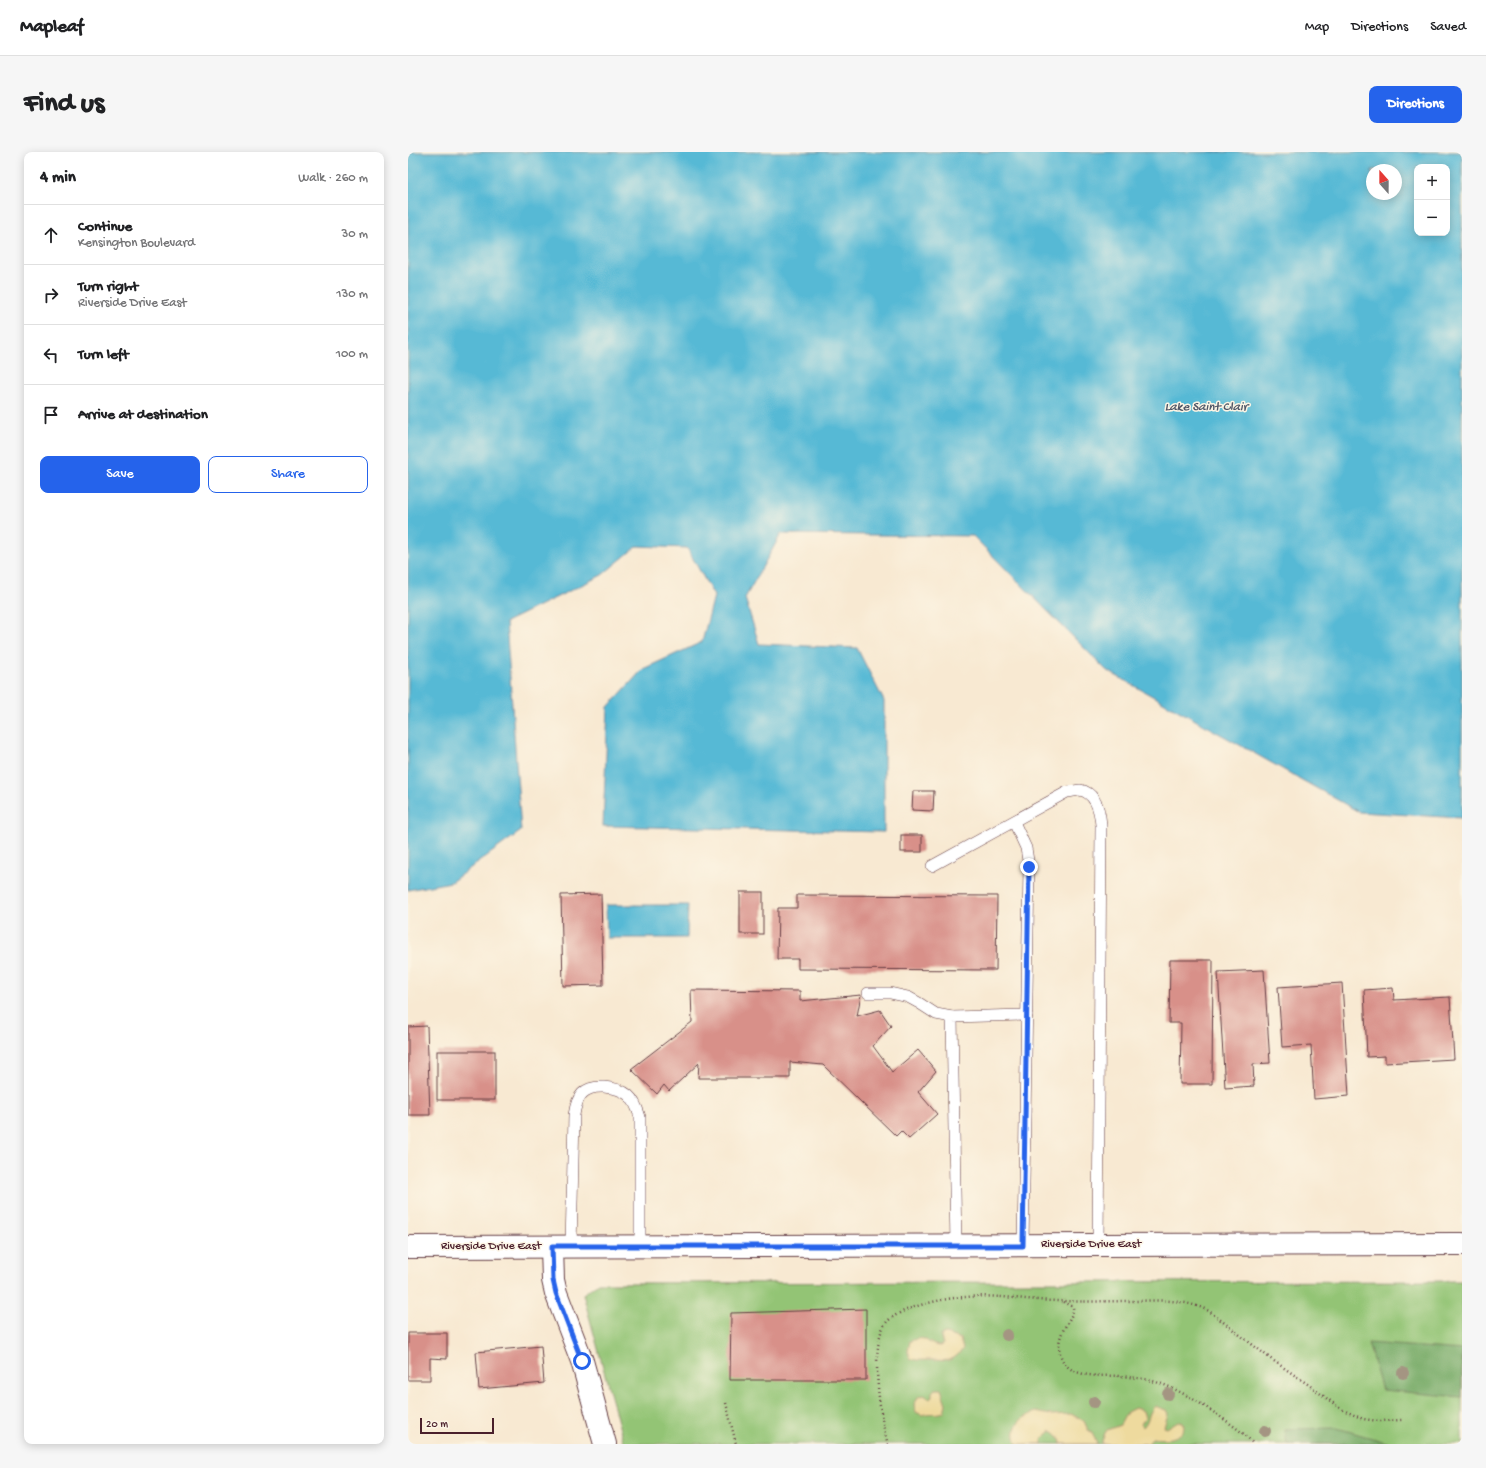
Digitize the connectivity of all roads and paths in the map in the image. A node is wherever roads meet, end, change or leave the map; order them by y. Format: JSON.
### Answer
{"nodes":[{"id":1,"x":1014,"y":822,"type":"junction"},
{"id":2,"x":932,"y":866,"type":"dead end"},
{"id":3,"x":868,"y":993,"type":"dead end"},
{"id":4,"x":1027,"y":1015,"type":"junction"},
{"id":5,"x":952,"y":1017,"type":"junction"},
{"id":6,"x":1462,"y":1244,"type":"edge"},
{"id":7,"x":1098,"y":1245,"type":"junction"},
{"id":8,"x":956,"y":1246,"type":"junction"},
{"id":9,"x":1023,"y":1246,"type":"junction"},
{"id":10,"x":408,"y":1247,"type":"edge"},
{"id":11,"x":561,"y":1247,"type":"junction"},
{"id":12,"x":640,"y":1247,"type":"junction"},
{"id":13,"x":1062,"y":1302,"type":"junction"},
{"id":14,"x":726,"y":1403,"type":"dead end"},
{"id":15,"x":1403,"y":1420,"type":"dead end"},
{"id":16,"x":605,"y":1444,"type":"edge"},
{"id":17,"x":736,"y":1444,"type":"edge"},
{"id":18,"x":888,"y":1444,"type":"edge"},
{"id":19,"x":1253,"y":1444,"type":"edge"}],
"edges":[{"from":1,"to":2,"type":"lane"},
{"from":1,"to":4,"type":"lane"},
{"from":1,"to":7,"type":"lane"},
{"from":3,"to":5,"type":"lane"},
{"from":4,"to":5,"type":"lane"},
{"from":4,"to":9,"type":"lane"},
{"from":5,"to":8,"type":"lane"},
{"from":6,"to":7,"type":"street","name":"Riverside Drive East"},
{"from":7,"to":9,"type":"street","name":"Riverside Drive East"},
{"from":8,"to":9,"type":"street","name":"Riverside Drive East"},
{"from":8,"to":12,"type":"street","name":"Riverside Drive East"},
{"from":10,"to":11,"type":"street","name":"Riverside Drive East"},
{"from":11,"to":12,"type":"street","name":"Riverside Drive East"},
{"from":11,"to":12,"type":"lane"},
{"from":11,"to":16,"type":"street"},
{"from":13,"to":15,"type":"path"},
{"from":13,"to":18,"type":"path"},
{"from":13,"to":19,"type":"path"},
{"from":14,"to":17,"type":"path"}]}
